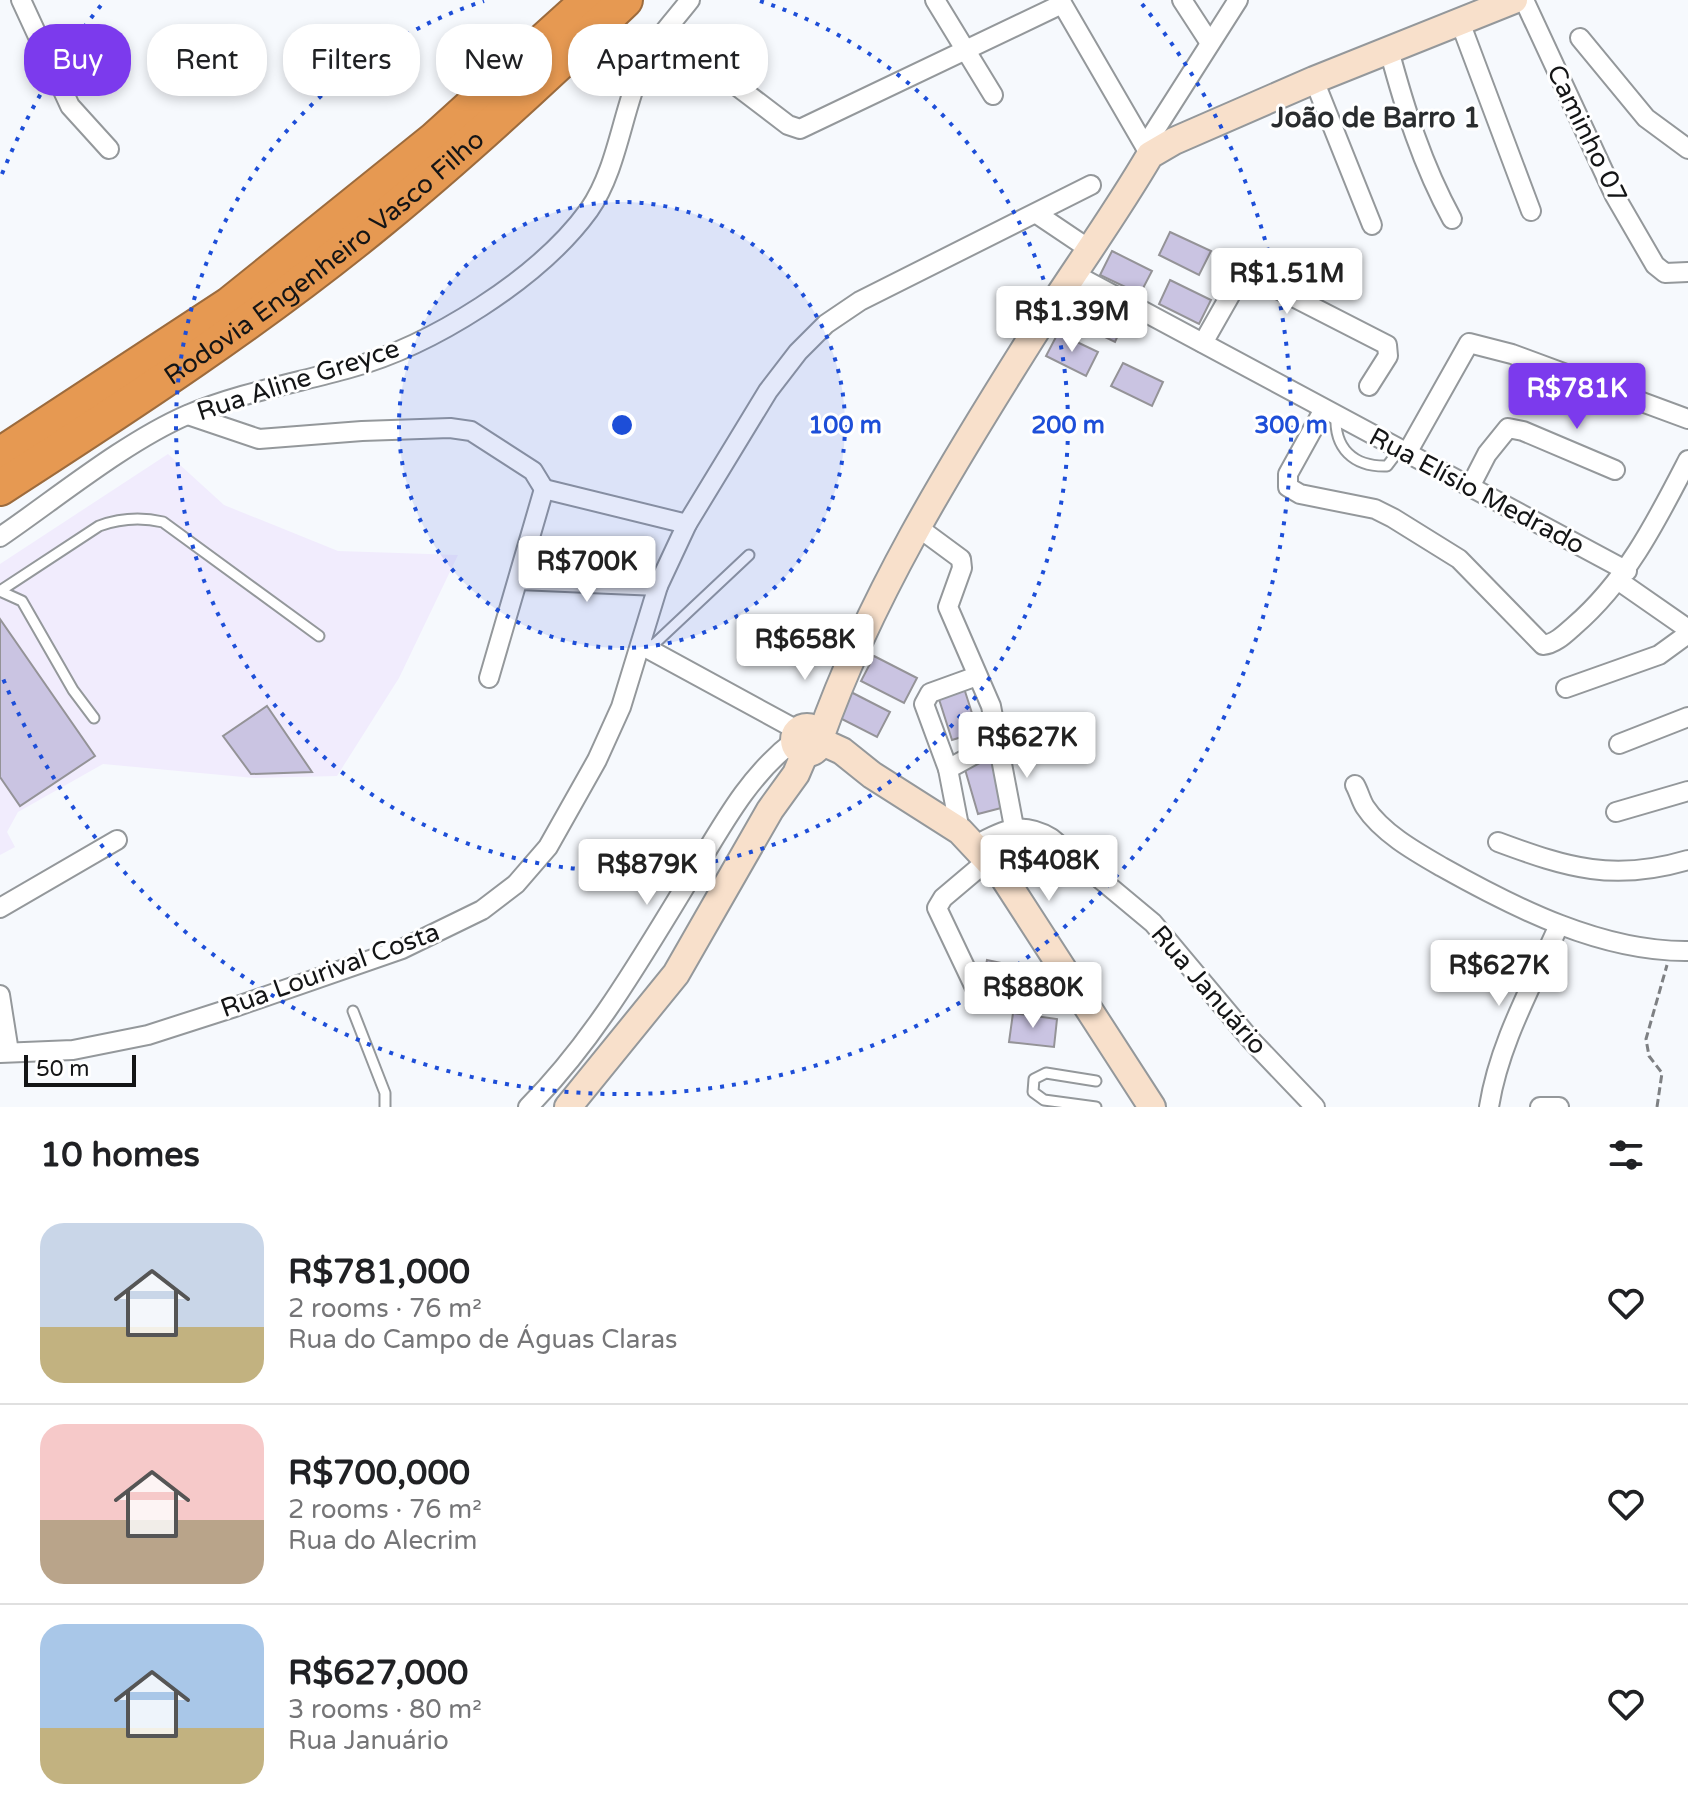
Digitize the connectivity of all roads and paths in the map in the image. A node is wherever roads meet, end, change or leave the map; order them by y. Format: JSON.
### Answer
{"nodes":[{"id":1,"x":21,"y":0,"type":"edge"},
{"id":2,"x":589,"y":0,"type":"edge"},
{"id":3,"x":625,"y":0,"type":"edge"},
{"id":4,"x":690,"y":0,"type":"edge"},
{"id":5,"x":935,"y":0,"type":"edge"},
{"id":6,"x":1182,"y":0,"type":"edge"},
{"id":7,"x":1238,"y":0,"type":"edge"},
{"id":8,"x":1514,"y":0,"type":"edge"},
{"id":9,"x":1524,"y":0,"type":"edge"},
{"id":10,"x":1061,"y":2,"type":"edge"},
{"id":11,"x":1460,"y":22,"type":"junction"},
{"id":12,"x":1580,"y":38,"type":"dead end"},
{"id":13,"x":1210,"y":43,"type":"junction"},
{"id":14,"x":964,"y":49,"type":"junction"},
{"id":15,"x":1389,"y":50,"type":"junction"},
{"id":16,"x":1314,"y":80,"type":"junction"},
{"id":17,"x":993,"y":95,"type":"dead end"},
{"id":18,"x":750,"y":96,"type":"edge"},
{"id":19,"x":109,"y":149,"type":"dead end"},
{"id":20,"x":1688,"y":149,"type":"edge"},
{"id":21,"x":1147,"y":150,"type":"junction"},
{"id":22,"x":1091,"y":185,"type":"dead end"},
{"id":23,"x":1531,"y":211,"type":"dead end"},
{"id":24,"x":1037,"y":214,"type":"junction"},
{"id":25,"x":1452,"y":219,"type":"dead end"},
{"id":26,"x":1372,"y":225,"type":"dead end"},
{"id":27,"x":1089,"y":249,"type":"junction"},
{"id":28,"x":1688,"y":272,"type":"edge"},
{"id":29,"x":1074,"y":274,"type":"junction"},
{"id":30,"x":1203,"y":343,"type":"junction"},
{"id":31,"x":1369,"y":386,"type":"dead end"},
{"id":32,"x":1330,"y":412,"type":"junction"},
{"id":33,"x":188,"y":415,"type":"junction"},
{"id":34,"x":1688,"y":419,"type":"edge"},
{"id":35,"x":1404,"y":451,"type":"junction"},
{"id":36,"x":0,"y":455,"type":"edge"},
{"id":37,"x":1688,"y":460,"type":"edge"},
{"id":38,"x":1615,"y":470,"type":"dead end"},
{"id":39,"x":1470,"y":487,"type":"junction"},
{"id":40,"x":0,"y":488,"type":"edge"},
{"id":41,"x":544,"y":489,"type":"junction"},
{"id":42,"x":687,"y":524,"type":"junction"},
{"id":43,"x":919,"y":528,"type":"junction"},
{"id":44,"x":0,"y":537,"type":"edge"},
{"id":45,"x":749,"y":555,"type":"dead end"},
{"id":46,"x":1623,"y":576,"type":"junction"},
{"id":47,"x":519,"y":580,"type":"junction"},
{"id":48,"x":658,"y":586,"type":"junction"},
{"id":49,"x":0,"y":591,"type":"edge"},
{"id":50,"x":1688,"y":631,"type":"edge"},
{"id":51,"x":319,"y":636,"type":"dead end"},
{"id":52,"x":645,"y":647,"type":"junction"},
{"id":53,"x":977,"y":676,"type":"junction"},
{"id":54,"x":489,"y":678,"type":"dead end"},
{"id":55,"x":1566,"y":688,"type":"dead end"},
{"id":56,"x":1688,"y":717,"type":"edge"},
{"id":57,"x":94,"y":718,"type":"dead end"},
{"id":58,"x":805,"y":741,"type":"junction"},
{"id":59,"x":999,"y":741,"type":"junction"},
{"id":60,"x":1619,"y":744,"type":"dead end"},
{"id":61,"x":948,"y":769,"type":"junction"},
{"id":62,"x":1355,"y":785,"type":"dead end"},
{"id":63,"x":1688,"y":791,"type":"edge"},
{"id":64,"x":1616,"y":812,"type":"dead end"},
{"id":65,"x":1014,"y":827,"type":"junction"},
{"id":66,"x":117,"y":840,"type":"dead end"},
{"id":67,"x":1498,"y":842,"type":"dead end"},
{"id":68,"x":975,"y":845,"type":"junction"},
{"id":69,"x":1688,"y":860,"type":"edge"},
{"id":70,"x":0,"y":908,"type":"edge"},
{"id":71,"x":1559,"y":925,"type":"junction"},
{"id":72,"x":1680,"y":951,"type":"edge"},
{"id":73,"x":976,"y":990,"type":"dead end"},
{"id":74,"x":0,"y":995,"type":"edge"},
{"id":75,"x":353,"y":1011,"type":"dead end"},
{"id":76,"x":4,"y":1053,"type":"edge"},
{"id":77,"x":1096,"y":1081,"type":"dead end"},
{"id":78,"x":385,"y":1107,"type":"edge"},
{"id":79,"x":528,"y":1107,"type":"edge"},
{"id":80,"x":568,"y":1107,"type":"edge"},
{"id":81,"x":1096,"y":1107,"type":"edge"},
{"id":82,"x":1152,"y":1107,"type":"edge"},
{"id":83,"x":1315,"y":1107,"type":"edge"},
{"id":84,"x":1489,"y":1107,"type":"edge"},
{"id":85,"x":1540,"y":1107,"type":"edge"},
{"id":86,"x":1559,"y":1107,"type":"edge"},
{"id":87,"x":1657,"y":1107,"type":"edge"}],
"edges":[{"from":1,"to":19,"type":"street"},
{"from":2,"to":36,"type":"highway","name":"Rodovia Engenheiro Vasco Filho"},
{"from":3,"to":40,"type":"highway","name":"Rodovia Engenheiro Vasco Filho"},
{"from":4,"to":33,"type":"street","name":"Rua Aline Greyce"},
{"from":5,"to":14,"type":"street"},
{"from":6,"to":13,"type":"street"},
{"from":7,"to":13,"type":"street"},
{"from":8,"to":11,"type":"main road"},
{"from":9,"to":28,"type":"street","name":"Caminho 07"},
{"from":10,"to":14,"type":"street"},
{"from":10,"to":21,"type":"street"},
{"from":11,"to":15,"type":"main road"},
{"from":11,"to":23,"type":"street"},
{"from":12,"to":20,"type":"street"},
{"from":13,"to":21,"type":"street"},
{"from":14,"to":17,"type":"street"},
{"from":14,"to":18,"type":"street"},
{"from":15,"to":16,"type":"main road"},
{"from":15,"to":25,"type":"street"},
{"from":16,"to":21,"type":"main road"},
{"from":16,"to":26,"type":"street"},
{"from":21,"to":27,"type":"main road"},
{"from":22,"to":24,"type":"street","name":"Rua Lourival Costa"},
{"from":24,"to":27,"type":"street"},
{"from":24,"to":42,"type":"street","name":"Rua Lourival Costa"},
{"from":27,"to":29,"type":"main road"},
{"from":29,"to":30,"type":"street","name":"Rua Elísio Medrado"},
{"from":29,"to":43,"type":"main road"},
{"from":30,"to":31,"type":"street"},
{"from":30,"to":32,"type":"street","name":"Rua Elísio Medrado"},
{"from":32,"to":35,"type":"street","name":"Rua Elísio Medrado"},
{"from":32,"to":35,"type":"lane"},
{"from":32,"to":46,"type":"street"},
{"from":33,"to":41,"type":"street"},
{"from":33,"to":44,"type":"street","name":"Rua Aline Greyce"},
{"from":34,"to":35,"type":"street"},
{"from":35,"to":39,"type":"street","name":"Rua Elísio Medrado"},
{"from":37,"to":46,"type":"street"},
{"from":38,"to":39,"type":"street"},
{"from":39,"to":46,"type":"street","name":"Rua Elísio Medrado"},
{"from":41,"to":42,"type":"street"},
{"from":41,"to":47,"type":"street"},
{"from":42,"to":48,"type":"street","name":"Rua Lourival Costa"},
{"from":43,"to":53,"type":"street"},
{"from":43,"to":58,"type":"main road"},
{"from":45,"to":52,"type":"lane"},
{"from":46,"to":50,"type":"street","name":"Rua Elísio Medrado"},
{"from":47,"to":48,"type":"street"},
{"from":47,"to":54,"type":"street"},
{"from":48,"to":52,"type":"street","name":"Rua Lourival Costa"},
{"from":49,"to":51,"type":"lane"},
{"from":49,"to":57,"type":"lane"},
{"from":50,"to":55,"type":"street"},
{"from":52,"to":58,"type":"street"},
{"from":52,"to":76,"type":"street","name":"Rua Lourival Costa"},
{"from":53,"to":59,"type":"street"},
{"from":53,"to":61,"type":"street"},
{"from":56,"to":60,"type":"street"},
{"from":58,"to":68,"type":"main road"},
{"from":58,"to":79,"type":"street"},
{"from":58,"to":80,"type":"main road"},
{"from":59,"to":61,"type":"street"},
{"from":59,"to":65,"type":"street"},
{"from":61,"to":68,"type":"street"},
{"from":62,"to":71,"type":"street"},
{"from":63,"to":64,"type":"street"},
{"from":65,"to":68,"type":"street"},
{"from":65,"to":83,"type":"street","name":"Rua Januário"},
{"from":66,"to":70,"type":"street"},
{"from":67,"to":69,"type":"street"},
{"from":68,"to":73,"type":"street"},
{"from":68,"to":82,"type":"main road"},
{"from":71,"to":72,"type":"street"},
{"from":71,"to":84,"type":"street"},
{"from":72,"to":87,"type":"path"},
{"from":74,"to":76,"type":"street","name":"Rua Lourival Costa"},
{"from":75,"to":78,"type":"lane"},
{"from":77,"to":81,"type":"lane"},
{"from":85,"to":86,"type":"street"}]}
